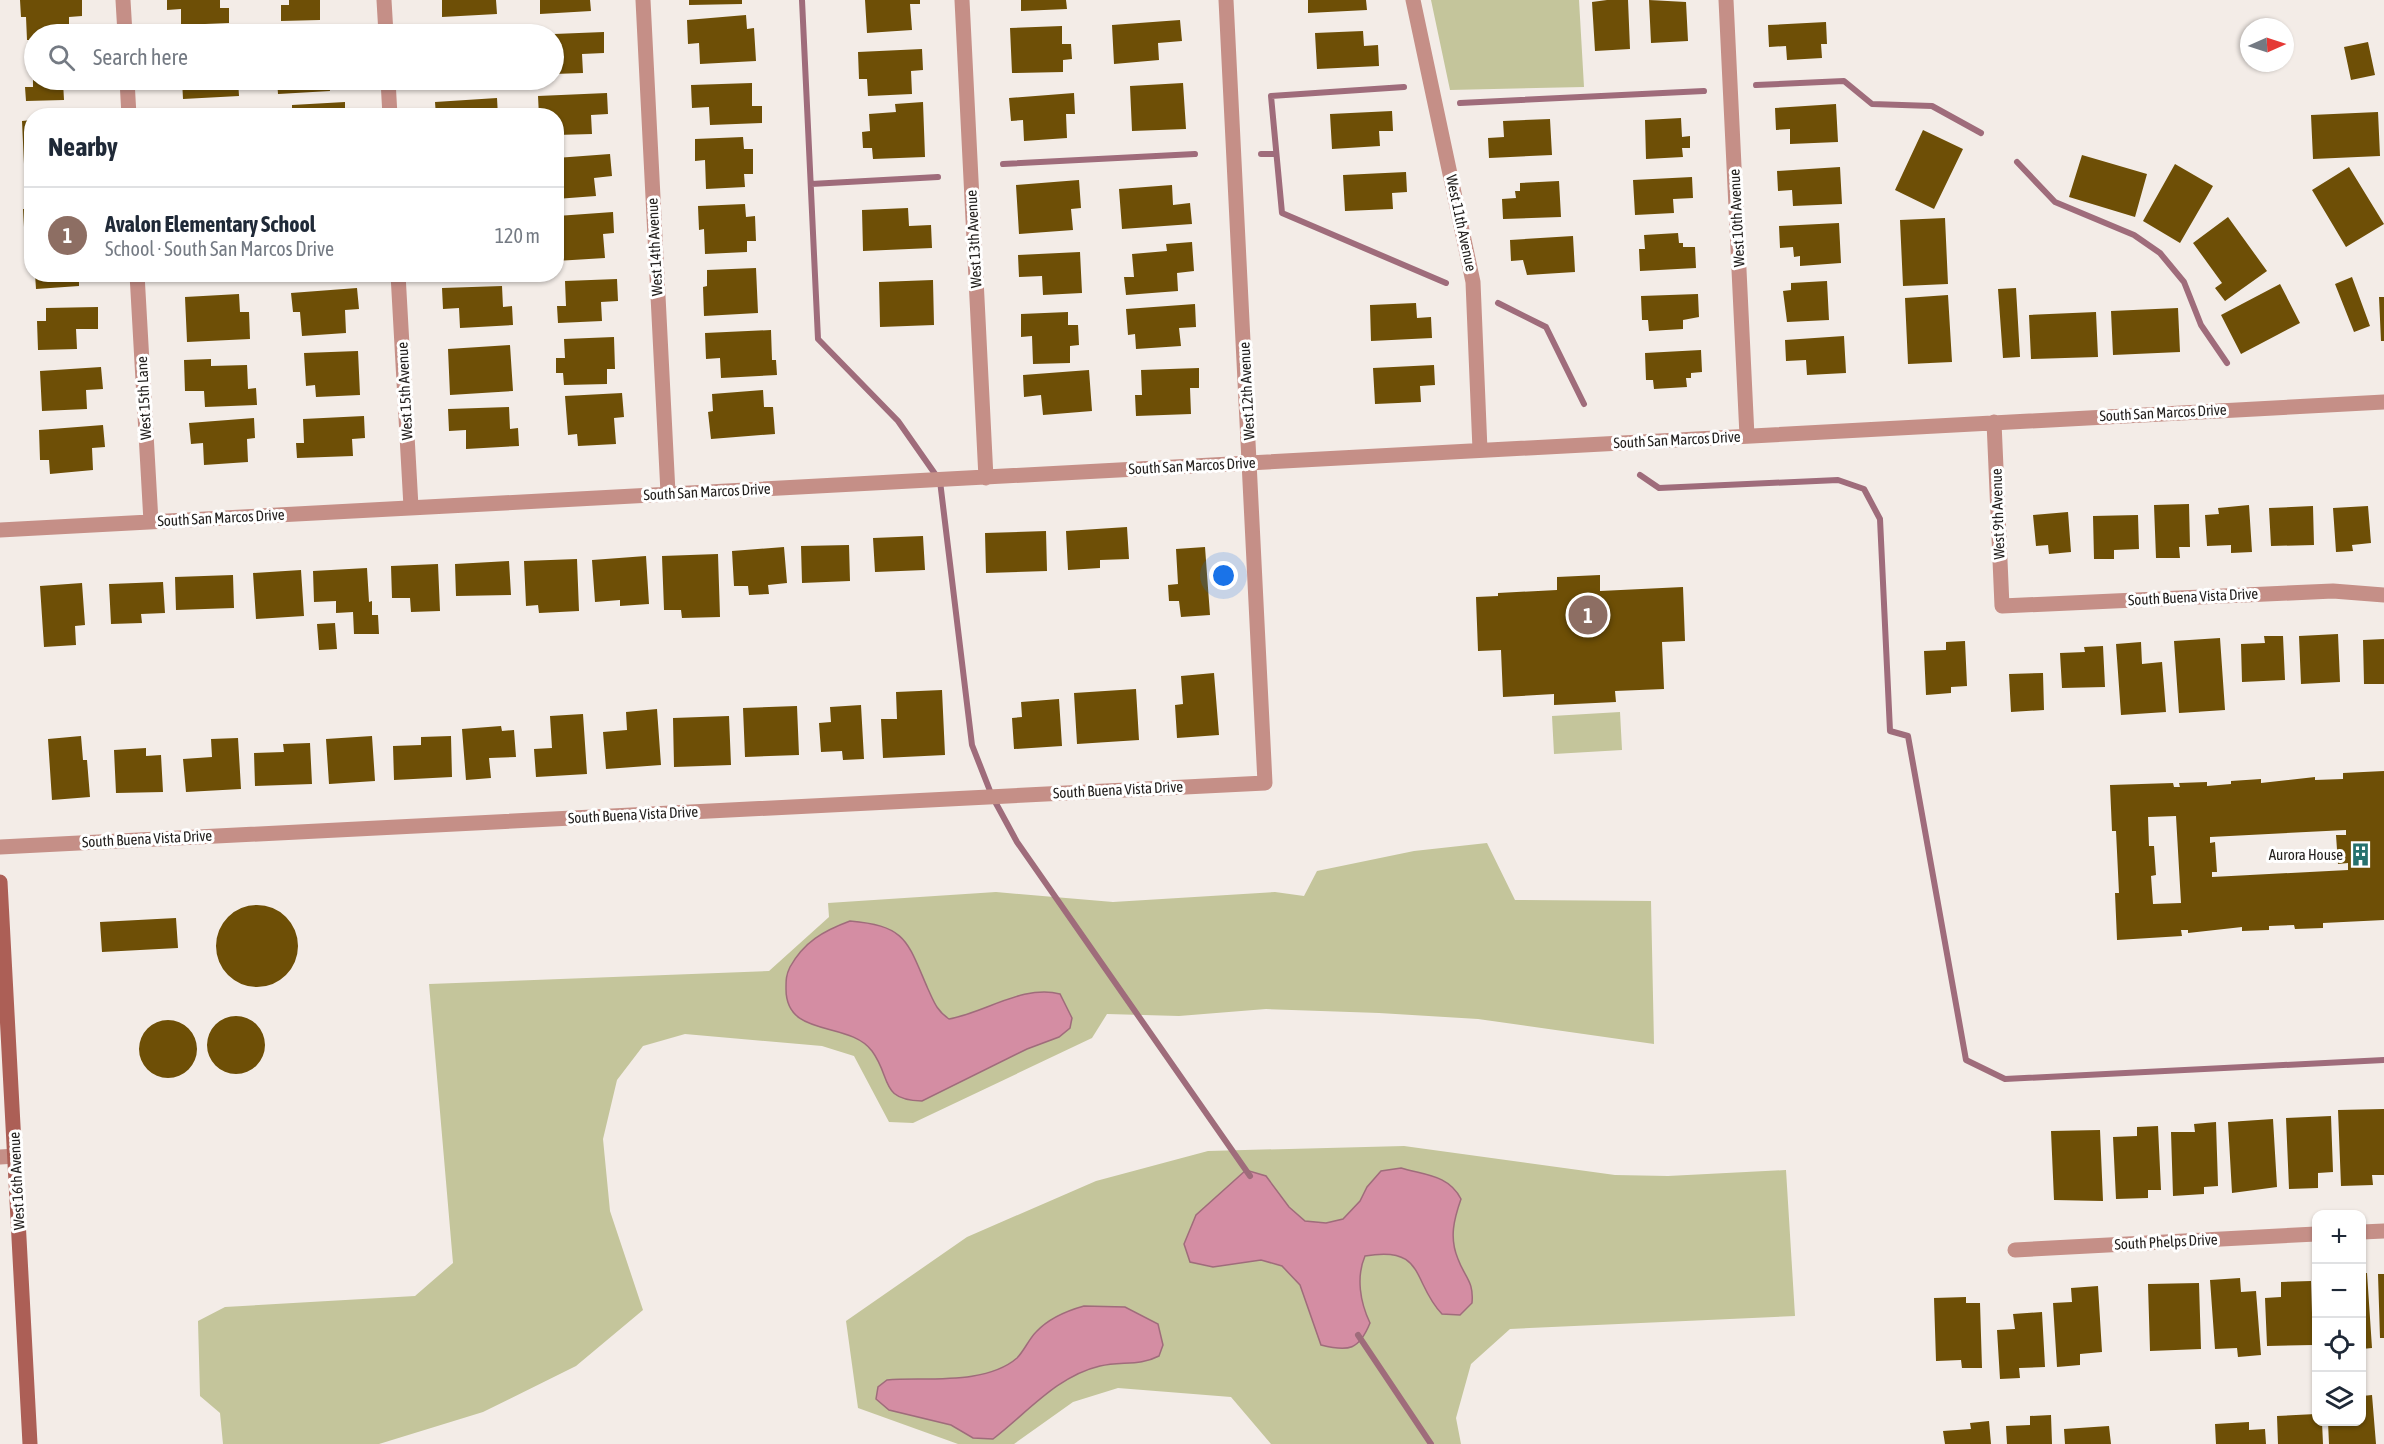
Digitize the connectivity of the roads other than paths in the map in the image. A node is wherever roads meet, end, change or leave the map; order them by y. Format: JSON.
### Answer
{"nodes":[{"id":1,"x":123,"y":0,"type":"edge"},
{"id":2,"x":384,"y":0,"type":"edge"},
{"id":3,"x":643,"y":0,"type":"edge"},
{"id":4,"x":962,"y":0,"type":"edge"},
{"id":5,"x":1226,"y":0,"type":"edge"},
{"id":6,"x":1413,"y":0,"type":"edge"},
{"id":7,"x":1726,"y":0,"type":"edge"},
{"id":8,"x":124,"y":24,"type":"edge"},
{"id":9,"x":385,"y":24,"type":"edge"},
{"id":10,"x":128,"y":90,"type":"edge"},
{"id":11,"x":389,"y":90,"type":"edge"},
{"id":12,"x":129,"y":108,"type":"edge"},
{"id":13,"x":390,"y":108,"type":"edge"},
{"id":14,"x":137,"y":282,"type":"edge"},
{"id":15,"x":398,"y":282,"type":"edge"},
{"id":16,"x":2384,"y":402,"type":"edge"},
{"id":17,"x":1994,"y":422,"type":"junction"},
{"id":18,"x":1747,"y":436,"type":"junction"},
{"id":19,"x":1480,"y":450,"type":"junction"},
{"id":20,"x":1251,"y":463,"type":"junction"},
{"id":21,"x":986,"y":478,"type":"junction"},
{"id":22,"x":668,"y":493,"type":"junction"},
{"id":23,"x":411,"y":507,"type":"junction"},
{"id":24,"x":151,"y":522,"type":"junction"},
{"id":25,"x":0,"y":530,"type":"edge"},
{"id":26,"x":2384,"y":595,"type":"edge"},
{"id":27,"x":2002,"y":606,"type":"joint"},
{"id":28,"x":1265,"y":783,"type":"joint"},
{"id":29,"x":0,"y":847,"type":"edge"},
{"id":30,"x":0,"y":882,"type":"edge"},
{"id":31,"x":16,"y":1156,"type":"junction"},
{"id":32,"x":0,"y":1157,"type":"edge"},
{"id":33,"x":2384,"y":1231,"type":"edge"},
{"id":34,"x":2366,"y":1232,"type":"edge"},
{"id":35,"x":2312,"y":1234,"type":"edge"},
{"id":36,"x":2015,"y":1250,"type":"dead end"},
{"id":37,"x":30,"y":1444,"type":"edge"}],
"edges":[{"from":1,"to":8,"type":"street"},
{"from":2,"to":9,"type":"street"},
{"from":3,"to":22,"type":"street","name":"West 14th Avenue"},
{"from":4,"to":21,"type":"street","name":"West 13th Avenue"},
{"from":5,"to":20,"type":"street","name":"West 12th Avenue"},
{"from":6,"to":19,"type":"street","name":"West 11th Avenue"},
{"from":7,"to":18,"type":"street","name":"West 10th Avenue"},
{"from":10,"to":12,"type":"street"},
{"from":11,"to":13,"type":"street"},
{"from":14,"to":24,"type":"street","name":"West 15th Lane"},
{"from":15,"to":23,"type":"street","name":"West 15th Avenue"},
{"from":16,"to":17,"type":"street","name":"South San Marcos Drive"},
{"from":17,"to":18,"type":"street","name":"South San Marcos Drive"},
{"from":17,"to":27,"type":"street","name":"West 9th Avenue"},
{"from":18,"to":19,"type":"street","name":"South San Marcos Drive"},
{"from":19,"to":20,"type":"street","name":"South San Marcos Drive"},
{"from":20,"to":21,"type":"street","name":"South San Marcos Drive"},
{"from":20,"to":28,"type":"street","name":"West 12th Avenue"},
{"from":21,"to":22,"type":"street","name":"South San Marcos Drive"},
{"from":22,"to":23,"type":"street","name":"South San Marcos Drive"},
{"from":23,"to":24,"type":"street","name":"South San Marcos Drive"},
{"from":24,"to":25,"type":"street","name":"South San Marcos Drive"},
{"from":26,"to":27,"type":"street","name":"South Buena Vista Drive"},
{"from":28,"to":29,"type":"street","name":"South Buena Vista Drive"},
{"from":30,"to":31,"type":"street","name":"West 16th Avenue"},
{"from":31,"to":32,"type":"street"},
{"from":31,"to":37,"type":"street","name":"West 16th Avenue"},
{"from":33,"to":34,"type":"street"},
{"from":35,"to":36,"type":"street","name":"South Phelps Drive"}]}
